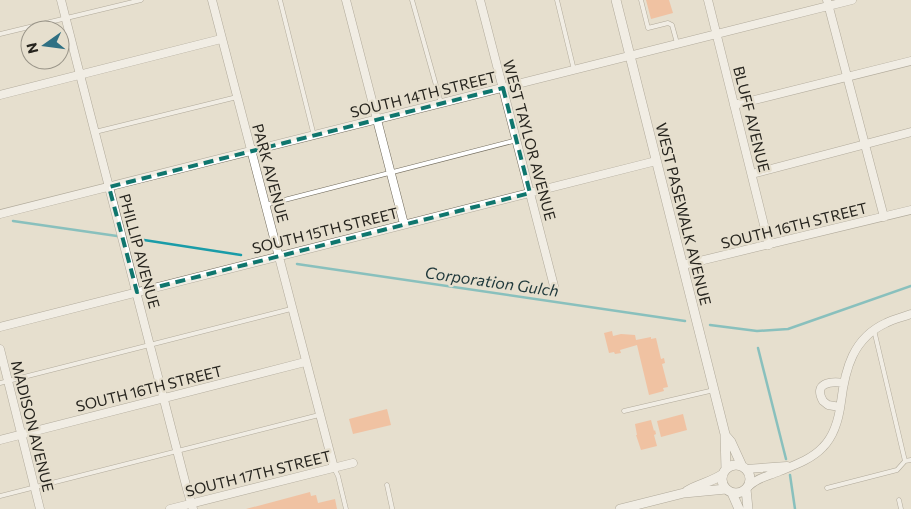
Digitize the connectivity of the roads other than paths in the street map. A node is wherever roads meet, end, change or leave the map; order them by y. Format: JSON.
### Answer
{"nodes":[{"id":1,"x":61,"y":0,"type":"edge"},
{"id":2,"x":140,"y":0,"type":"edge"},
{"id":3,"x":212,"y":0,"type":"edge"},
{"id":4,"x":280,"y":0,"type":"edge"},
{"id":5,"x":346,"y":0,"type":"edge"},
{"id":6,"x":412,"y":0,"type":"edge"},
{"id":7,"x":480,"y":0,"type":"edge"},
{"id":8,"x":557,"y":0,"type":"edge"},
{"id":9,"x":616,"y":0,"type":"edge"},
{"id":10,"x":641,"y":0,"type":"edge"},
{"id":11,"x":708,"y":0,"type":"edge"},
{"id":12,"x":852,"y":0,"type":"edge"},
{"id":13,"x":828,"y":3,"type":"edge"},
{"id":14,"x":66,"y":18,"type":"junction"},
{"id":15,"x":0,"y":34,"type":"edge"},
{"id":16,"x":717,"y":34,"type":"junction"},
{"id":17,"x":221,"y":39,"type":"junction"},
{"id":18,"x":677,"y":44,"type":"junction"},
{"id":19,"x":630,"y":56,"type":"junction"},
{"id":20,"x":911,"y":62,"type":"edge"},
{"id":21,"x":574,"y":70,"type":"junction"},
{"id":22,"x":80,"y":74,"type":"junction"},
{"id":23,"x":847,"y":78,"type":"junction"},
{"id":24,"x":503,"y":88,"type":"junction"},
{"id":25,"x":0,"y":95,"type":"edge"},
{"id":26,"x":237,"y":96,"type":"junction"},
{"id":27,"x":441,"y":103,"type":"junction"},
{"id":28,"x":734,"y":105,"type":"junction"},
{"id":29,"x":377,"y":120,"type":"junction"},
{"id":30,"x":95,"y":132,"type":"junction"},
{"id":31,"x":911,"y":132,"type":"edge"},
{"id":32,"x":314,"y":136,"type":"junction"},
{"id":33,"x":517,"y":140,"type":"junction"},
{"id":34,"x":865,"y":144,"type":"junction"},
{"id":35,"x":252,"y":152,"type":"junction"},
{"id":36,"x":656,"y":161,"type":"junction"},
{"id":37,"x":391,"y":172,"type":"junction"},
{"id":38,"x":752,"y":174,"type":"junction"},
{"id":39,"x":109,"y":187,"type":"junction"},
{"id":40,"x":530,"y":193,"type":"junction"},
{"id":41,"x":265,"y":205,"type":"junction"},
{"id":42,"x":911,"y":210,"type":"edge"},
{"id":43,"x":0,"y":214,"type":"edge"},
{"id":44,"x":884,"y":217,"type":"junction"},
{"id":45,"x":404,"y":224,"type":"junction"},
{"id":46,"x":769,"y":245,"type":"junction"},
{"id":47,"x":278,"y":257,"type":"junction"},
{"id":48,"x":683,"y":266,"type":"junction"},
{"id":49,"x":554,"y":286,"type":"dead end"},
{"id":50,"x":137,"y":292,"type":"junction"},
{"id":51,"x":292,"y":309,"type":"junction"},
{"id":52,"x":911,"y":314,"type":"edge"},
{"id":53,"x":0,"y":326,"type":"edge"},
{"id":54,"x":874,"y":330,"type":"junction"},
{"id":55,"x":150,"y":346,"type":"junction"},
{"id":56,"x":0,"y":349,"type":"edge"},
{"id":57,"x":305,"y":362,"type":"junction"},
{"id":58,"x":8,"y":381,"type":"junction"},
{"id":59,"x":0,"y":383,"type":"edge"},
{"id":60,"x":844,"y":383,"type":"junction"},
{"id":61,"x":714,"y":390,"type":"junction"},
{"id":62,"x":164,"y":398,"type":"junction"},
{"id":63,"x":840,"y":407,"type":"junction"},
{"id":64,"x":624,"y":411,"type":"dead end"},
{"id":65,"x":320,"y":416,"type":"junction"},
{"id":66,"x":725,"y":434,"type":"junction"},
{"id":67,"x":21,"y":435,"type":"junction"},
{"id":68,"x":0,"y":440,"type":"edge"},
{"id":69,"x":177,"y":451,"type":"junction"},
{"id":70,"x":911,"y":460,"type":"edge"},
{"id":71,"x":905,"y":462,"type":"junction"},
{"id":72,"x":353,"y":463,"type":"dead end"},
{"id":73,"x":789,"y":466,"type":"junction"},
{"id":74,"x":334,"y":468,"type":"junction"},
{"id":75,"x":744,"y":468,"type":"junction"},
{"id":76,"x":725,"y":472,"type":"junction"},
{"id":77,"x":387,"y":485,"type":"dead end"},
{"id":78,"x":34,"y":487,"type":"junction"},
{"id":79,"x":748,"y":488,"type":"junction"},
{"id":80,"x":827,"y":488,"type":"dead end"},
{"id":81,"x":729,"y":491,"type":"junction"},
{"id":82,"x":684,"y":493,"type":"junction"},
{"id":83,"x":0,"y":496,"type":"edge"},
{"id":84,"x":899,"y":500,"type":"dead end"},
{"id":85,"x":193,"y":506,"type":"edge"},
{"id":86,"x":392,"y":508,"type":"dead end"},
{"id":87,"x":624,"y":508,"type":"edge"},
{"id":88,"x":40,"y":509,"type":"edge"},
{"id":89,"x":170,"y":509,"type":"edge"},
{"id":90,"x":346,"y":509,"type":"edge"},
{"id":91,"x":739,"y":509,"type":"edge"},
{"id":92,"x":748,"y":509,"type":"edge"},
{"id":93,"x":901,"y":509,"type":"edge"}],
"edges":[{"from":1,"to":14,"type":"street","name":"PHILLIP AVENUE"},
{"from":2,"to":14,"type":"lane"},
{"from":3,"to":17,"type":"street","name":"PARK AVENUE"},
{"from":4,"to":32,"type":"lane"},
{"from":5,"to":29,"type":"street"},
{"from":6,"to":27,"type":"lane"},
{"from":7,"to":24,"type":"street","name":"WEST TAYLOR AVENUE"},
{"from":8,"to":21,"type":"lane"},
{"from":9,"to":19,"type":"street","name":"WEST PASEWALK AVENUE"},
{"from":10,"to":18,"type":"lane"},
{"from":11,"to":16,"type":"street","name":"BLUFF AVENUE"},
{"from":12,"to":13,"type":"street","name":"SOUTH 14TH STREET"},
{"from":13,"to":16,"type":"street","name":"SOUTH 14TH STREET"},
{"from":13,"to":23,"type":"street"},
{"from":14,"to":15,"type":"lane"},
{"from":14,"to":22,"type":"street","name":"PHILLIP AVENUE"},
{"from":16,"to":18,"type":"street","name":"SOUTH 14TH STREET"},
{"from":16,"to":28,"type":"street","name":"BLUFF AVENUE"},
{"from":17,"to":22,"type":"street"},
{"from":17,"to":26,"type":"street","name":"PARK AVENUE"},
{"from":18,"to":19,"type":"street","name":"SOUTH 14TH STREET"},
{"from":19,"to":21,"type":"street","name":"SOUTH 14TH STREET"},
{"from":19,"to":36,"type":"street","name":"WEST PASEWALK AVENUE"},
{"from":20,"to":23,"type":"street"},
{"from":21,"to":24,"type":"street","name":"SOUTH 14TH STREET"},
{"from":22,"to":25,"type":"street"},
{"from":22,"to":30,"type":"street","name":"PHILLIP AVENUE"},
{"from":23,"to":28,"type":"street"},
{"from":23,"to":34,"type":"street"},
{"from":24,"to":27,"type":"street","name":"SOUTH 14TH STREET"},
{"from":24,"to":33,"type":"street","name":"WEST TAYLOR AVENUE"},
{"from":26,"to":30,"type":"lane"},
{"from":26,"to":35,"type":"street","name":"PARK AVENUE"},
{"from":27,"to":29,"type":"street","name":"SOUTH 14TH STREET"},
{"from":28,"to":38,"type":"street","name":"BLUFF AVENUE"},
{"from":29,"to":32,"type":"street","name":"SOUTH 14TH STREET"},
{"from":29,"to":37,"type":"street"},
{"from":30,"to":39,"type":"street","name":"PHILLIP AVENUE"},
{"from":31,"to":34,"type":"street"},
{"from":32,"to":35,"type":"street","name":"SOUTH 14TH STREET"},
{"from":33,"to":37,"type":"lane"},
{"from":33,"to":40,"type":"street","name":"WEST TAYLOR AVENUE"},
{"from":34,"to":38,"type":"street"},
{"from":34,"to":44,"type":"street"},
{"from":35,"to":39,"type":"street","name":"SOUTH 14TH STREET"},
{"from":35,"to":41,"type":"street","name":"PARK AVENUE"},
{"from":36,"to":40,"type":"street","name":"SOUTH 15TH STREET"},
{"from":36,"to":48,"type":"street","name":"WEST PASEWALK AVENUE"},
{"from":37,"to":41,"type":"lane"},
{"from":37,"to":45,"type":"street"},
{"from":38,"to":46,"type":"street","name":"BLUFF AVENUE"},
{"from":39,"to":43,"type":"street","name":"SOUTH 14TH STREET"},
{"from":39,"to":50,"type":"street","name":"PHILLIP AVENUE"},
{"from":40,"to":45,"type":"street","name":"SOUTH 15TH STREET"},
{"from":40,"to":49,"type":"street","name":"WEST TAYLOR AVENUE"},
{"from":41,"to":47,"type":"street","name":"PARK AVENUE"},
{"from":42,"to":44,"type":"street","name":"SOUTH 16TH STREET"},
{"from":44,"to":46,"type":"street","name":"SOUTH 16TH STREET"},
{"from":45,"to":47,"type":"street","name":"SOUTH 15TH STREET"},
{"from":46,"to":48,"type":"street","name":"SOUTH 16TH STREET"},
{"from":47,"to":50,"type":"street","name":"SOUTH 15TH STREET"},
{"from":47,"to":51,"type":"street","name":"PARK AVENUE"},
{"from":48,"to":61,"type":"street","name":"WEST PASEWALK AVENUE"},
{"from":50,"to":53,"type":"street","name":"SOUTH 15TH STREET"},
{"from":50,"to":55,"type":"street","name":"PHILLIP AVENUE"},
{"from":51,"to":55,"type":"lane"},
{"from":51,"to":57,"type":"street","name":"PARK AVENUE"},
{"from":52,"to":54,"type":"street"},
{"from":54,"to":60,"type":"street"},
{"from":54,"to":71,"type":"lane"},
{"from":55,"to":58,"type":"lane"},
{"from":55,"to":62,"type":"street","name":"PHILLIP AVENUE"},
{"from":56,"to":58,"type":"street","name":"MADISON AVENUE"},
{"from":57,"to":62,"type":"street","name":"SOUTH 16TH STREET"},
{"from":57,"to":65,"type":"street","name":"PARK AVENUE"},
{"from":58,"to":59,"type":"lane"},
{"from":58,"to":67,"type":"street","name":"MADISON AVENUE"},
{"from":60,"to":63,"type":"street"},
{"from":60,"to":63,"type":"street"},
{"from":61,"to":64,"type":"lane"},
{"from":61,"to":66,"type":"street","name":"WEST PASEWALK AVENUE"},
{"from":62,"to":67,"type":"street","name":"SOUTH 16TH STREET"},
{"from":62,"to":69,"type":"street","name":"PHILLIP AVENUE"},
{"from":63,"to":73,"type":"street"},
{"from":65,"to":69,"type":"lane"},
{"from":65,"to":74,"type":"street","name":"PARK AVENUE"},
{"from":66,"to":75,"type":"street","name":"WEST PASEWALK AVENUE"},
{"from":66,"to":76,"type":"street","name":"WEST PASEWALK AVENUE"},
{"from":67,"to":68,"type":"street","name":"SOUTH 16TH STREET"},
{"from":67,"to":78,"type":"street","name":"MADISON AVENUE"},
{"from":69,"to":78,"type":"lane"},
{"from":69,"to":85,"type":"street","name":"PHILLIP AVENUE"},
{"from":70,"to":71,"type":"lane"},
{"from":71,"to":80,"type":"lane"},
{"from":72,"to":74,"type":"street","name":"SOUTH 17TH STREET"},
{"from":73,"to":75,"type":"street"},
{"from":73,"to":79,"type":"street"},
{"from":74,"to":85,"type":"street","name":"SOUTH 17TH STREET"},
{"from":74,"to":90,"type":"lane"},
{"from":75,"to":76,"type":"street"},
{"from":75,"to":79,"type":"street"},
{"from":76,"to":81,"type":"street"},
{"from":76,"to":82,"type":"street"},
{"from":77,"to":86,"type":"lane"},
{"from":78,"to":83,"type":"lane"},
{"from":78,"to":88,"type":"street","name":"MADISON AVENUE"},
{"from":79,"to":81,"type":"street"},
{"from":79,"to":92,"type":"street"},
{"from":81,"to":82,"type":"street"},
{"from":81,"to":91,"type":"street"},
{"from":82,"to":87,"type":"street"},
{"from":84,"to":93,"type":"lane"},
{"from":85,"to":89,"type":"street","name":"SOUTH 17TH STREET"}]}
